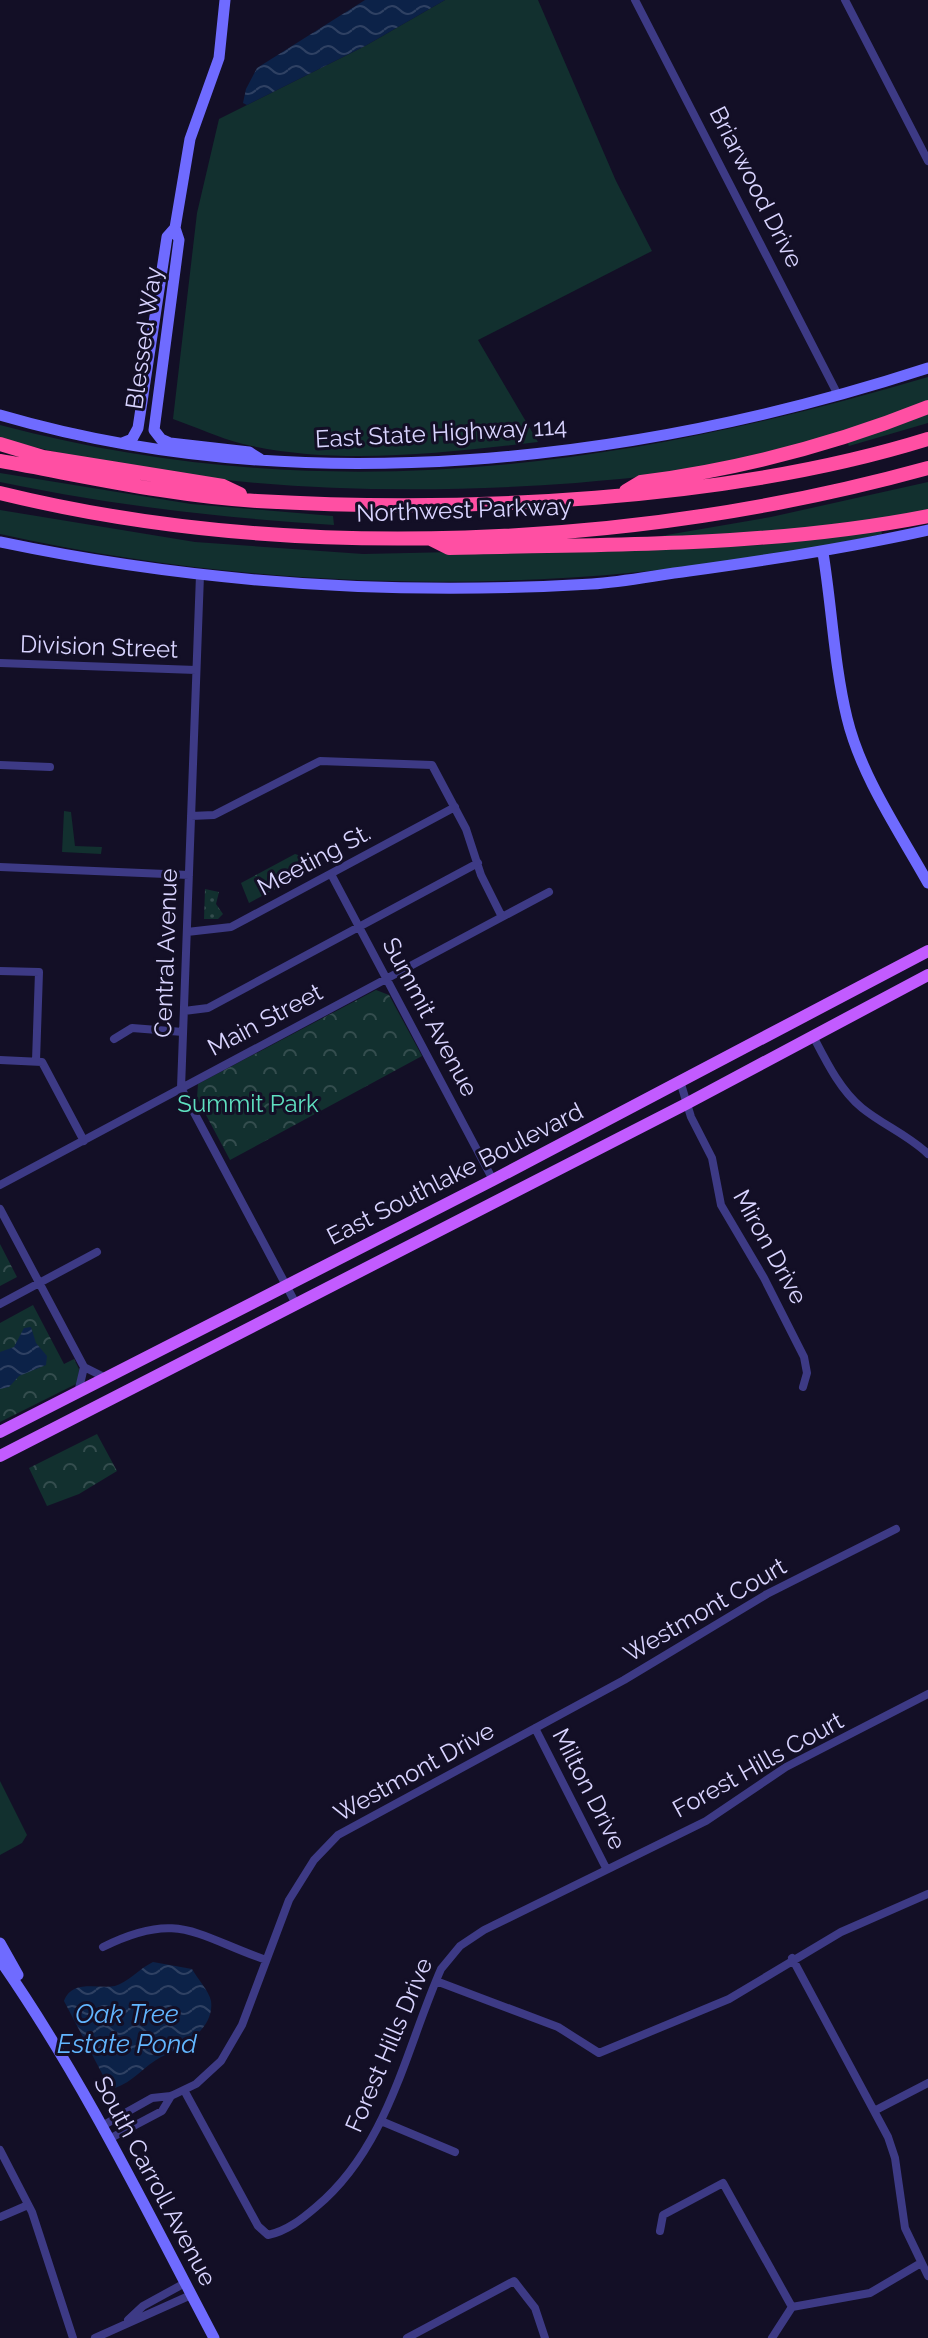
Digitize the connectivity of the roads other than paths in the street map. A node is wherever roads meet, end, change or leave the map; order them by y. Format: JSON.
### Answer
{"nodes":[{"id":1,"x":225,"y":0,"type":"edge"},
{"id":2,"x":635,"y":0,"type":"edge"},
{"id":3,"x":845,"y":0,"type":"edge"},
{"id":4,"x":928,"y":161,"type":"edge"},
{"id":5,"x":175,"y":228,"type":"junction"},
{"id":6,"x":928,"y":368,"type":"edge"},
{"id":7,"x":838,"y":395,"type":"junction"},
{"id":8,"x":928,"y":407,"type":"edge"},
{"id":9,"x":0,"y":415,"type":"edge"},
{"id":10,"x":928,"y":439,"type":"edge"},
{"id":11,"x":0,"y":444,"type":"edge"},
{"id":12,"x":119,"y":445,"type":"junction"},
{"id":13,"x":0,"y":461,"type":"edge"},
{"id":14,"x":266,"y":462,"type":"junction"},
{"id":15,"x":928,"y":468,"type":"edge"},
{"id":16,"x":0,"y":493,"type":"edge"},
{"id":17,"x":621,"y":494,"type":"junction"},
{"id":18,"x":255,"y":501,"type":"junction"},
{"id":19,"x":33,"y":502,"type":"junction"},
{"id":20,"x":0,"y":504,"type":"edge"},
{"id":21,"x":928,"y":516,"type":"edge"},
{"id":22,"x":928,"y":530,"type":"edge"},
{"id":23,"x":427,"y":537,"type":"junction"},
{"id":24,"x":0,"y":542,"type":"edge"},
{"id":25,"x":823,"y":553,"type":"junction"},
{"id":26,"x":200,"y":575,"type":"junction"},
{"id":27,"x":0,"y":663,"type":"edge"},
{"id":28,"x":196,"y":670,"type":"junction"},
{"id":29,"x":0,"y":765,"type":"edge"},
{"id":30,"x":50,"y":767,"type":"dead end"},
{"id":31,"x":455,"y":807,"type":"junction"},
{"id":32,"x":191,"y":816,"type":"junction"},
{"id":33,"x":478,"y":863,"type":"junction"},
{"id":34,"x":0,"y":867,"type":"edge"},
{"id":35,"x":331,"y":874,"type":"junction"},
{"id":36,"x":189,"y":875,"type":"junction"},
{"id":37,"x":928,"y":883,"type":"edge"},
{"id":38,"x":549,"y":892,"type":"dead end"},
{"id":39,"x":502,"y":917,"type":"junction"},
{"id":40,"x":359,"y":927,"type":"junction"},
{"id":41,"x":187,"y":932,"type":"junction"},
{"id":42,"x":928,"y":951,"type":"edge"},
{"id":43,"x":0,"y":971,"type":"edge"},
{"id":44,"x":928,"y":975,"type":"edge"},
{"id":45,"x":386,"y":978,"type":"junction"},
{"id":46,"x":184,"y":1011,"type":"junction"},
{"id":47,"x":183,"y":1032,"type":"junction"},
{"id":48,"x":813,"y":1036,"type":"junction"},
{"id":49,"x":114,"y":1039,"type":"dead end"},
{"id":50,"x":0,"y":1060,"type":"edge"},
{"id":51,"x":36,"y":1061,"type":"junction"},
{"id":52,"x":680,"y":1081,"type":"junction"},
{"id":53,"x":181,"y":1088,"type":"junction"},
{"id":54,"x":686,"y":1104,"type":"junction"},
{"id":55,"x":84,"y":1141,"type":"junction"},
{"id":56,"x":928,"y":1154,"type":"edge"},
{"id":57,"x":493,"y":1180,"type":"junction"},
{"id":58,"x":0,"y":1185,"type":"edge"},
{"id":59,"x":0,"y":1209,"type":"edge"},
{"id":60,"x":97,"y":1252,"type":"dead end"},
{"id":61,"x":40,"y":1283,"type":"junction"},
{"id":62,"x":286,"y":1286,"type":"junction"},
{"id":63,"x":0,"y":1304,"type":"edge"},
{"id":64,"x":296,"y":1304,"type":"junction"},
{"id":65,"x":84,"y":1367,"type":"junction"},
{"id":66,"x":107,"y":1378,"type":"junction"},
{"id":67,"x":803,"y":1387,"type":"dead end"},
{"id":68,"x":78,"y":1393,"type":"junction"},
{"id":69,"x":3,"y":1429,"type":"edge"},
{"id":70,"x":0,"y":1456,"type":"edge"},
{"id":71,"x":896,"y":1529,"type":"dead end"},
{"id":72,"x":928,"y":1694,"type":"edge"},
{"id":73,"x":535,"y":1728,"type":"junction"},
{"id":74,"x":606,"y":1868,"type":"junction"},
{"id":75,"x":928,"y":1894,"type":"edge"},
{"id":76,"x":0,"y":1943,"type":"edge"},
{"id":77,"x":103,"y":1947,"type":"dead end"},
{"id":78,"x":792,"y":1958,"type":"junction"},
{"id":79,"x":0,"y":1960,"type":"edge"},
{"id":80,"x":266,"y":1960,"type":"junction"},
{"id":81,"x":436,"y":1981,"type":"junction"},
{"id":82,"x":31,"y":2005,"type":"junction"},
{"id":83,"x":928,"y":2083,"type":"edge"},
{"id":84,"x":184,"y":2090,"type":"junction"},
{"id":85,"x":171,"y":2096,"type":"junction"},
{"id":86,"x":874,"y":2111,"type":"junction"},
{"id":87,"x":381,"y":2121,"type":"junction"},
{"id":88,"x":102,"y":2126,"type":"junction"},
{"id":89,"x":109,"y":2139,"type":"junction"},
{"id":90,"x":0,"y":2150,"type":"edge"},
{"id":91,"x":455,"y":2152,"type":"dead end"},
{"id":92,"x":28,"y":2205,"type":"junction"},
{"id":93,"x":0,"y":2217,"type":"edge"},
{"id":94,"x":660,"y":2231,"type":"dead end"},
{"id":95,"x":921,"y":2263,"type":"junction"},
{"id":96,"x":928,"y":2276,"type":"edge"},
{"id":97,"x":185,"y":2283,"type":"junction"},
{"id":98,"x":191,"y":2295,"type":"junction"},
{"id":99,"x":792,"y":2307,"type":"junction"},
{"id":100,"x":127,"y":2321,"type":"junction"},
{"id":101,"x":73,"y":2338,"type":"edge"},
{"id":102,"x":95,"y":2338,"type":"edge"},
{"id":103,"x":214,"y":2338,"type":"edge"},
{"id":104,"x":407,"y":2338,"type":"edge"},
{"id":105,"x":545,"y":2338,"type":"edge"},
{"id":106,"x":772,"y":2338,"type":"edge"}],
"edges":[{"from":1,"to":5,"type":"main road","name":"Blessed Way"},
{"from":2,"to":7,"type":"street","name":"Briarwood Drive"},
{"from":3,"to":4,"type":"street"},
{"from":5,"to":12,"type":"main road","name":"Blessed Way"},
{"from":5,"to":14,"type":"main road","name":"Blessed Way"},
{"from":6,"to":7,"type":"main road","name":"East State Highway 114"},
{"from":7,"to":14,"type":"main road","name":"East State Highway 114"},
{"from":8,"to":17,"type":"highway"},
{"from":9,"to":12,"type":"main road","name":"East State Highway 114"},
{"from":10,"to":17,"type":"highway","name":"Northwest Parkway"},
{"from":11,"to":18,"type":"highway"},
{"from":12,"to":14,"type":"main road","name":"East State Highway 114"},
{"from":13,"to":18,"type":"highway","name":"Northwest Parkway"},
{"from":15,"to":23,"type":"highway","name":"Northwest Parkway"},
{"from":16,"to":19,"type":"highway","name":"Northwest Parkway"},
{"from":17,"to":18,"type":"highway","name":"Northwest Parkway"},
{"from":19,"to":20,"type":"highway"},
{"from":19,"to":23,"type":"highway","name":"Northwest Parkway"},
{"from":21,"to":23,"type":"highway"},
{"from":22,"to":25,"type":"main road"},
{"from":24,"to":26,"type":"main road"},
{"from":25,"to":26,"type":"main road"},
{"from":25,"to":37,"type":"main road"},
{"from":26,"to":28,"type":"street","name":"Central Avenue"},
{"from":27,"to":28,"type":"street","name":"Division Street"},
{"from":28,"to":32,"type":"street","name":"Central Avenue"},
{"from":29,"to":30,"type":"street"},
{"from":31,"to":32,"type":"street"},
{"from":31,"to":33,"type":"street"},
{"from":31,"to":35,"type":"street","name":"Meeting St."},
{"from":32,"to":36,"type":"street","name":"Central Avenue"},
{"from":33,"to":39,"type":"street"},
{"from":33,"to":40,"type":"street"},
{"from":34,"to":36,"type":"street"},
{"from":35,"to":40,"type":"street","name":"Summit Avenue"},
{"from":35,"to":41,"type":"street","name":"Meeting St."},
{"from":36,"to":41,"type":"street","name":"Central Avenue"},
{"from":38,"to":39,"type":"street","name":"Main Street"},
{"from":39,"to":45,"type":"street","name":"Main Street"},
{"from":40,"to":45,"type":"street","name":"Summit Avenue"},
{"from":40,"to":46,"type":"street"},
{"from":41,"to":46,"type":"street","name":"Central Avenue"},
{"from":42,"to":52,"type":"main road","name":"East Southlake Boulevard"},
{"from":43,"to":51,"type":"street"},
{"from":44,"to":48,"type":"main road","name":"East Southlake Boulevard"},
{"from":45,"to":53,"type":"street","name":"Main Street"},
{"from":45,"to":57,"type":"street","name":"Summit Avenue"},
{"from":46,"to":47,"type":"street","name":"Central Avenue"},
{"from":47,"to":49,"type":"street"},
{"from":47,"to":53,"type":"street","name":"Central Avenue"},
{"from":48,"to":54,"type":"main road","name":"East Southlake Boulevard"},
{"from":48,"to":56,"type":"street"},
{"from":50,"to":51,"type":"street"},
{"from":51,"to":55,"type":"street"},
{"from":52,"to":54,"type":"street","name":"Miron Drive"},
{"from":52,"to":57,"type":"main road","name":"East Southlake Boulevard"},
{"from":53,"to":55,"type":"street","name":"Main Street"},
{"from":53,"to":62,"type":"street","name":"Central Avenue"},
{"from":54,"to":64,"type":"main road","name":"East Southlake Boulevard"},
{"from":54,"to":67,"type":"street","name":"Miron Drive"},
{"from":55,"to":58,"type":"street","name":"Main Street"},
{"from":57,"to":62,"type":"main road","name":"East Southlake Boulevard"},
{"from":59,"to":61,"type":"street"},
{"from":60,"to":61,"type":"street"},
{"from":61,"to":63,"type":"street"},
{"from":61,"to":65,"type":"street"},
{"from":62,"to":64,"type":"street","name":"Central Avenue"},
{"from":62,"to":66,"type":"main road","name":"East Southlake Boulevard"},
{"from":64,"to":70,"type":"main road","name":"East Southlake Boulevard"},
{"from":65,"to":66,"type":"street"},
{"from":65,"to":68,"type":"street"},
{"from":66,"to":68,"type":"main road","name":"East Southlake Boulevard"},
{"from":68,"to":69,"type":"main road","name":"East Southlake Boulevard"},
{"from":71,"to":73,"type":"street","name":"Westmont Court"},
{"from":72,"to":74,"type":"street","name":"Forest Hills Court"},
{"from":73,"to":74,"type":"street","name":"Milton Drive"},
{"from":73,"to":80,"type":"street","name":"Westmont Drive"},
{"from":74,"to":81,"type":"street","name":"Forest Hills Drive"},
{"from":75,"to":78,"type":"street"},
{"from":76,"to":82,"type":"main road","name":"South Carroll Avenue"},
{"from":77,"to":80,"type":"street"},
{"from":78,"to":81,"type":"street"},
{"from":78,"to":86,"type":"street"},
{"from":79,"to":82,"type":"main road","name":"South Carroll Avenue"},
{"from":80,"to":84,"type":"street","name":"Westmont Drive"},
{"from":81,"to":87,"type":"street","name":"Forest Hills Drive"},
{"from":82,"to":88,"type":"main road","name":"South Carroll Avenue"},
{"from":83,"to":86,"type":"street"},
{"from":84,"to":85,"type":"street","name":"Westmont Drive"},
{"from":84,"to":87,"type":"street","name":"Forest Hills Drive"},
{"from":85,"to":88,"type":"street","name":"Westmont Drive"},
{"from":85,"to":89,"type":"street","name":"Westmont Drive"},
{"from":86,"to":95,"type":"street"},
{"from":87,"to":91,"type":"street"},
{"from":88,"to":89,"type":"main road","name":"South Carroll Avenue"},
{"from":89,"to":97,"type":"main road","name":"South Carroll Avenue"},
{"from":90,"to":92,"type":"street"},
{"from":92,"to":93,"type":"street"},
{"from":92,"to":101,"type":"street"},
{"from":94,"to":99,"type":"street"},
{"from":95,"to":96,"type":"street"},
{"from":95,"to":99,"type":"street"},
{"from":97,"to":98,"type":"main road","name":"South Carroll Avenue"},
{"from":97,"to":100,"type":"street"},
{"from":98,"to":100,"type":"street"},
{"from":98,"to":103,"type":"main road","name":"South Carroll Avenue"},
{"from":99,"to":106,"type":"street"},
{"from":100,"to":102,"type":"street"},
{"from":104,"to":105,"type":"street"}]}
